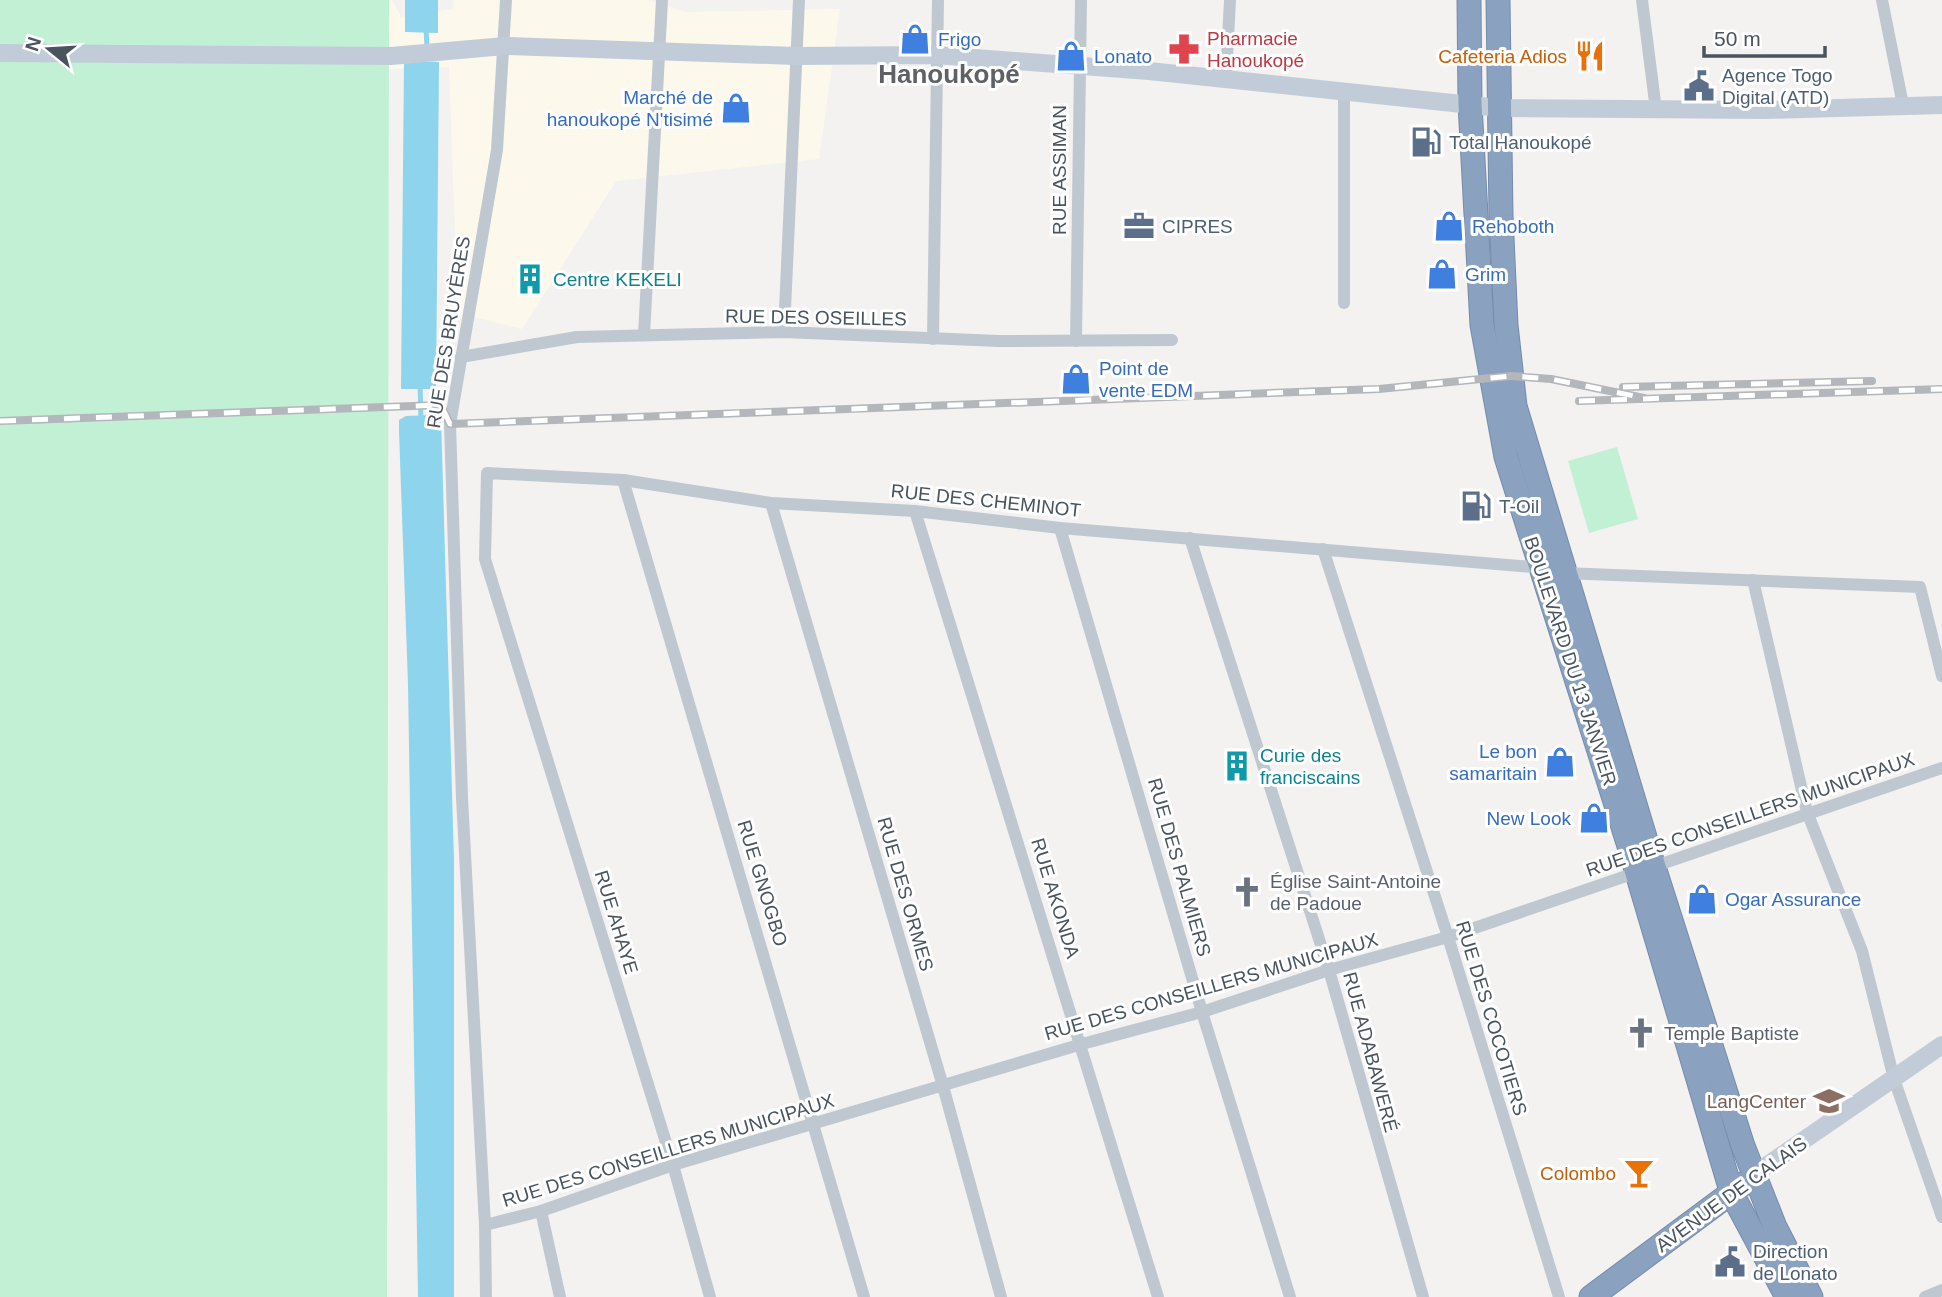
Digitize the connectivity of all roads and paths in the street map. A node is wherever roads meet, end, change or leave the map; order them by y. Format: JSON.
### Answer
{"nodes":[{"id":1,"x":506,"y":0,"type":"edge"},
{"id":2,"x":662,"y":0,"type":"edge"},
{"id":3,"x":799,"y":0,"type":"edge"},
{"id":4,"x":939,"y":0,"type":"edge"},
{"id":5,"x":1081,"y":0,"type":"edge"},
{"id":6,"x":1230,"y":0,"type":"edge"},
{"id":7,"x":1469,"y":0,"type":"edge"},
{"id":8,"x":1499,"y":0,"type":"edge"},
{"id":9,"x":1642,"y":0,"type":"edge"},
{"id":10,"x":1882,"y":0,"type":"edge"},
{"id":11,"x":505,"y":46,"type":"junction"},
{"id":12,"x":661,"y":49,"type":"junction"},
{"id":13,"x":0,"y":54,"type":"edge"},
{"id":14,"x":936,"y":55,"type":"junction"},
{"id":15,"x":796,"y":56,"type":"junction"},
{"id":16,"x":1078,"y":65,"type":"junction"},
{"id":17,"x":1226,"y":78,"type":"junction"},
{"id":18,"x":1344,"y":90,"type":"junction"},
{"id":19,"x":1470,"y":104,"type":"junction"},
{"id":20,"x":1942,"y":104,"type":"edge"},
{"id":21,"x":1903,"y":105,"type":"junction"},
{"id":22,"x":1500,"y":108,"type":"junction"},
{"id":23,"x":1656,"y":110,"type":"junction"},
{"id":24,"x":1344,"y":303,"type":"dead end"},
{"id":25,"x":785,"y":332,"type":"junction"},
{"id":26,"x":644,"y":335,"type":"junction"},
{"id":27,"x":933,"y":339,"type":"junction"},
{"id":28,"x":1172,"y":340,"type":"dead end"},
{"id":29,"x":1076,"y":341,"type":"junction"},
{"id":30,"x":461,"y":357,"type":"junction"},
{"id":31,"x":624,"y":480,"type":"junction"},
{"id":32,"x":771,"y":503,"type":"junction"},
{"id":33,"x":915,"y":511,"type":"junction"},
{"id":34,"x":1060,"y":528,"type":"junction"},
{"id":35,"x":1189,"y":538,"type":"junction"},
{"id":36,"x":1323,"y":550,"type":"junction"},
{"id":37,"x":485,"y":559,"type":"joint"},
{"id":38,"x":1540,"y":567,"type":"junction"},
{"id":39,"x":1566,"y":574,"type":"junction"},
{"id":40,"x":1753,"y":580,"type":"junction"},
{"id":41,"x":1942,"y":676,"type":"edge"},
{"id":42,"x":1942,"y":768,"type":"edge"},
{"id":43,"x":1807,"y":812,"type":"junction"},
{"id":44,"x":1646,"y":870,"type":"junction"},
{"id":45,"x":1448,"y":937,"type":"junction"},
{"id":46,"x":1329,"y":970,"type":"junction"},
{"id":47,"x":1202,"y":1012,"type":"junction"},
{"id":48,"x":1082,"y":1044,"type":"junction"},
{"id":49,"x":1942,"y":1045,"type":"edge"},
{"id":50,"x":1894,"y":1079,"type":"junction"},
{"id":51,"x":943,"y":1086,"type":"junction"},
{"id":52,"x":815,"y":1123,"type":"junction"},
{"id":53,"x":673,"y":1166,"type":"junction"},
{"id":54,"x":1753,"y":1175,"type":"junction"},
{"id":55,"x":1732,"y":1194,"type":"junction"},
{"id":56,"x":541,"y":1211,"type":"junction"},
{"id":57,"x":1942,"y":1217,"type":"edge"},
{"id":58,"x":485,"y":1225,"type":"junction"},
{"id":59,"x":1942,"y":1290,"type":"edge"},
{"id":60,"x":486,"y":1297,"type":"edge"},
{"id":61,"x":560,"y":1297,"type":"edge"},
{"id":62,"x":710,"y":1297,"type":"edge"},
{"id":63,"x":864,"y":1297,"type":"edge"},
{"id":64,"x":1001,"y":1297,"type":"edge"},
{"id":65,"x":1158,"y":1297,"type":"edge"},
{"id":66,"x":1290,"y":1297,"type":"edge"},
{"id":67,"x":1423,"y":1297,"type":"edge"},
{"id":68,"x":1559,"y":1297,"type":"edge"},
{"id":69,"x":1591,"y":1297,"type":"edge"},
{"id":70,"x":1787,"y":1297,"type":"edge"},
{"id":71,"x":1811,"y":1297,"type":"edge"},
{"id":72,"x":1925,"y":1297,"type":"edge"}],
"edges":[{"from":1,"to":11,"type":"street","name":"RUE DES BRUYÈRES"},
{"from":2,"to":12,"type":"street"},
{"from":3,"to":15,"type":"street"},
{"from":4,"to":14,"type":"street"},
{"from":5,"to":16,"type":"street","name":"RUE ASSIMAN"},
{"from":6,"to":17,"type":"street"},
{"from":7,"to":19,"type":"highway","name":"BOULEVARD DU 13 JANVIER"},
{"from":8,"to":22,"type":"highway","name":"BOULEVARD DU 13 JANVIER"},
{"from":9,"to":23,"type":"street"},
{"from":10,"to":21,"type":"street"},
{"from":11,"to":12,"type":"street"},
{"from":11,"to":13,"type":"street"},
{"from":11,"to":30,"type":"street","name":"RUE DES BRUYÈRES"},
{"from":12,"to":15,"type":"street"},
{"from":12,"to":26,"type":"street"},
{"from":14,"to":15,"type":"street"},
{"from":14,"to":16,"type":"street"},
{"from":14,"to":27,"type":"street"},
{"from":15,"to":25,"type":"street"},
{"from":16,"to":17,"type":"street"},
{"from":16,"to":29,"type":"street","name":"RUE ASSIMAN"},
{"from":17,"to":18,"type":"street"},
{"from":18,"to":19,"type":"street"},
{"from":18,"to":24,"type":"street"},
{"from":19,"to":22,"type":"street"},
{"from":19,"to":38,"type":"highway","name":"BOULEVARD DU 13 JANVIER"},
{"from":20,"to":21,"type":"street"},
{"from":21,"to":23,"type":"street"},
{"from":22,"to":23,"type":"street"},
{"from":22,"to":39,"type":"highway","name":"BOULEVARD DU 13 JANVIER"},
{"from":25,"to":26,"type":"street","name":"RUE DES OSEILLES"},
{"from":25,"to":27,"type":"street","name":"RUE DES OSEILLES"},
{"from":26,"to":30,"type":"street","name":"RUE DES OSEILLES"},
{"from":27,"to":29,"type":"street","name":"RUE DES OSEILLES"},
{"from":28,"to":29,"type":"street","name":"RUE DES OSEILLES"},
{"from":30,"to":58,"type":"street","name":"RUE DES BRUYÈRES"},
{"from":31,"to":32,"type":"street","name":"RUE DES CHEMINOT"},
{"from":31,"to":37,"type":"street","name":"RUE DES CHEMINOT"},
{"from":31,"to":52,"type":"street","name":"RUE GNOGBO"},
{"from":32,"to":33,"type":"street","name":"RUE DES CHEMINOT"},
{"from":32,"to":51,"type":"street","name":"RUE DES ORMES"},
{"from":33,"to":34,"type":"street","name":"RUE DES CHEMINOT"},
{"from":33,"to":48,"type":"street","name":"RUE AKONDA"},
{"from":34,"to":35,"type":"street","name":"RUE DES CHEMINOT"},
{"from":34,"to":47,"type":"street","name":"RUE DES PALMIERS"},
{"from":35,"to":36,"type":"street","name":"RUE DES CHEMINOT"},
{"from":35,"to":46,"type":"street","name":"RUE ADABAWERÉ"},
{"from":36,"to":38,"type":"street","name":"RUE DES CHEMINOT"},
{"from":36,"to":45,"type":"street","name":"RUE DES COCOTIERS"},
{"from":37,"to":53,"type":"street","name":"RUE AHAYE"},
{"from":38,"to":39,"type":"street","name":"RUE DES CHEMINOT"},
{"from":38,"to":44,"type":"highway","name":"BOULEVARD DU 13 JANVIER"},
{"from":39,"to":40,"type":"street","name":"RUE DES CHEMINOT"},
{"from":39,"to":44,"type":"highway","name":"BOULEVARD DU 13 JANVIER"},
{"from":40,"to":41,"type":"street","name":"RUE DES CHEMINOT"},
{"from":40,"to":43,"type":"street"},
{"from":42,"to":43,"type":"street","name":"RUE DES CONSEILLERS MUNICIPAUX"},
{"from":43,"to":44,"type":"street","name":"RUE DES CONSEILLERS MUNICIPAUX"},
{"from":43,"to":50,"type":"street"},
{"from":44,"to":45,"type":"street","name":"RUE DES CONSEILLERS MUNICIPAUX"},
{"from":44,"to":54,"type":"highway","name":"BOULEVARD DU 13 JANVIER"},
{"from":44,"to":55,"type":"highway","name":"BOULEVARD DU 13 JANVIER"},
{"from":45,"to":46,"type":"street","name":"RUE DES CONSEILLERS MUNICIPAUX"},
{"from":45,"to":68,"type":"street","name":"RUE DES COCOTIERS"},
{"from":46,"to":47,"type":"street","name":"RUE DES CONSEILLERS MUNICIPAUX"},
{"from":46,"to":67,"type":"street","name":"RUE ADABAWERÉ"},
{"from":47,"to":48,"type":"street","name":"RUE DES CONSEILLERS MUNICIPAUX"},
{"from":47,"to":66,"type":"street","name":"RUE DES PALMIERS"},
{"from":48,"to":51,"type":"street","name":"RUE DES CONSEILLERS MUNICIPAUX"},
{"from":48,"to":65,"type":"street","name":"RUE AKONDA"},
{"from":49,"to":50,"type":"street","name":"AVENUE DE CALAIS"},
{"from":50,"to":54,"type":"street","name":"AVENUE DE CALAIS"},
{"from":50,"to":57,"type":"street"},
{"from":51,"to":52,"type":"street","name":"RUE DES CONSEILLERS MUNICIPAUX"},
{"from":51,"to":64,"type":"street","name":"RUE DES ORMES"},
{"from":52,"to":53,"type":"street","name":"RUE DES CONSEILLERS MUNICIPAUX"},
{"from":52,"to":63,"type":"street","name":"RUE GNOGBO"},
{"from":53,"to":56,"type":"street","name":"RUE DES CONSEILLERS MUNICIPAUX"},
{"from":53,"to":62,"type":"street","name":"RUE AHAYE"},
{"from":54,"to":55,"type":"highway","name":"AVENUE DE CALAIS"},
{"from":54,"to":71,"type":"highway","name":"BOULEVARD DU 13 JANVIER"},
{"from":55,"to":69,"type":"highway","name":"AVENUE DE CALAIS"},
{"from":55,"to":70,"type":"highway","name":"BOULEVARD DU 13 JANVIER"},
{"from":56,"to":58,"type":"street","name":"RUE DES CONSEILLERS MUNICIPAUX"},
{"from":56,"to":61,"type":"street"},
{"from":58,"to":60,"type":"street","name":"RUE DES BRUYÈRES"},
{"from":59,"to":72,"type":"street"}]}
